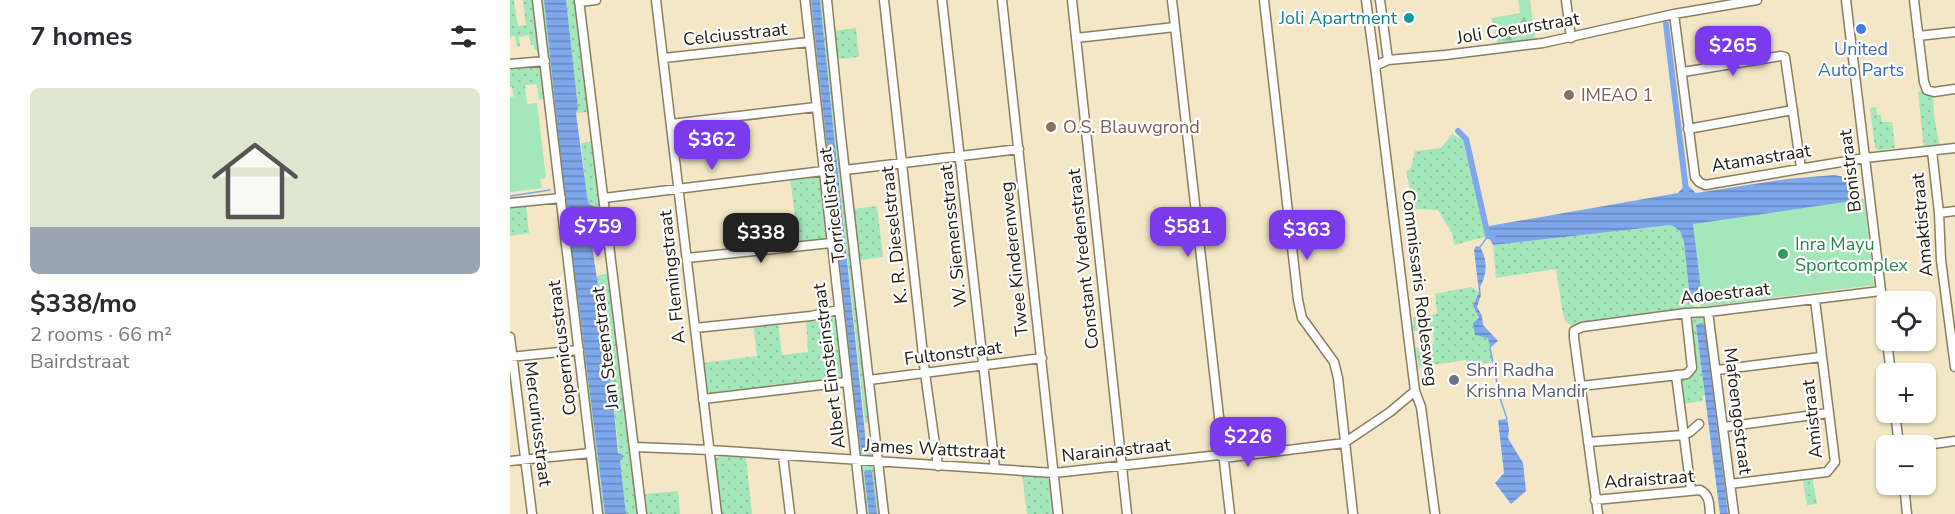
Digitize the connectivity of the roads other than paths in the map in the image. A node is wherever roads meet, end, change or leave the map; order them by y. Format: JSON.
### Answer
{"nodes":[{"id":1,"x":537,"y":0,"type":"edge"},
{"id":2,"x":596,"y":0,"type":"edge"},
{"id":3,"x":656,"y":0,"type":"edge"},
{"id":4,"x":805,"y":0,"type":"edge"},
{"id":5,"x":827,"y":0,"type":"edge"},
{"id":6,"x":884,"y":0,"type":"edge"},
{"id":7,"x":942,"y":0,"type":"edge"},
{"id":8,"x":1002,"y":0,"type":"edge"},
{"id":9,"x":1072,"y":0,"type":"edge"},
{"id":10,"x":1172,"y":0,"type":"edge"},
{"id":11,"x":1263,"y":0,"type":"edge"},
{"id":12,"x":1366,"y":0,"type":"edge"},
{"id":13,"x":1380,"y":0,"type":"edge"},
{"id":14,"x":1566,"y":0,"type":"edge"},
{"id":15,"x":1757,"y":0,"type":"edge"},
{"id":16,"x":1846,"y":0,"type":"edge"},
{"id":17,"x":1914,"y":0,"type":"edge"},
{"id":18,"x":579,"y":1,"type":"edge"},
{"id":19,"x":1674,"y":14,"type":"junction"},
{"id":20,"x":1175,"y":27,"type":"junction"},
{"id":21,"x":1955,"y":32,"type":"edge"},
{"id":22,"x":1918,"y":36,"type":"junction"},
{"id":23,"x":1076,"y":38,"type":"junction"},
{"id":24,"x":1571,"y":38,"type":"junction"},
{"id":25,"x":809,"y":42,"type":"junction"},
{"id":26,"x":664,"y":58,"type":"junction"},
{"id":27,"x":1388,"y":60,"type":"junction"},
{"id":28,"x":545,"y":61,"type":"junction"},
{"id":29,"x":510,"y":64,"type":"edge"},
{"id":30,"x":1376,"y":66,"type":"junction"},
{"id":31,"x":1683,"y":72,"type":"junction"},
{"id":32,"x":1955,"y":89,"type":"edge"},
{"id":33,"x":816,"y":107,"type":"junction"},
{"id":34,"x":1793,"y":111,"type":"junction"},
{"id":35,"x":671,"y":124,"type":"junction"},
{"id":36,"x":1688,"y":129,"type":"junction"},
{"id":37,"x":1955,"y":148,"type":"edge"},
{"id":38,"x":1019,"y":149,"type":"junction"},
{"id":39,"x":1932,"y":151,"type":"junction"},
{"id":40,"x":961,"y":156,"type":"junction"},
{"id":41,"x":1865,"y":158,"type":"junction"},
{"id":42,"x":903,"y":162,"type":"junction"},
{"id":43,"x":1802,"y":168,"type":"junction"},
{"id":44,"x":845,"y":170,"type":"junction"},
{"id":45,"x":823,"y":171,"type":"junction"},
{"id":46,"x":679,"y":188,"type":"junction"},
{"id":47,"x":561,"y":198,"type":"junction"},
{"id":48,"x":604,"y":198,"type":"junction"},
{"id":49,"x":510,"y":203,"type":"edge"},
{"id":50,"x":1955,"y":211,"type":"edge"},
{"id":51,"x":1939,"y":213,"type":"junction"},
{"id":52,"x":831,"y":243,"type":"junction"},
{"id":53,"x":687,"y":258,"type":"junction"},
{"id":54,"x":1881,"y":291,"type":"edge"},
{"id":55,"x":1876,"y":292,"type":"edge"},
{"id":56,"x":1815,"y":300,"type":"junction"},
{"id":57,"x":838,"y":310,"type":"junction"},
{"id":58,"x":1708,"y":312,"type":"junction"},
{"id":59,"x":1686,"y":313,"type":"junction"},
{"id":60,"x":695,"y":328,"type":"junction"},
{"id":61,"x":510,"y":337,"type":"edge"},
{"id":62,"x":579,"y":350,"type":"junction"},
{"id":63,"x":512,"y":357,"type":"edge"},
{"id":64,"x":1821,"y":357,"type":"junction"},
{"id":65,"x":1042,"y":358,"type":"junction"},
{"id":66,"x":983,"y":366,"type":"junction"},
{"id":67,"x":1955,"y":367,"type":"edge"},
{"id":68,"x":1717,"y":370,"type":"junction"},
{"id":69,"x":925,"y":373,"type":"junction"},
{"id":70,"x":1676,"y":375,"type":"junction"},
{"id":71,"x":868,"y":380,"type":"junction"},
{"id":72,"x":846,"y":382,"type":"junction"},
{"id":73,"x":1581,"y":386,"type":"junction"},
{"id":74,"x":1415,"y":391,"type":"junction"},
{"id":75,"x":704,"y":399,"type":"junction"},
{"id":76,"x":515,"y":407,"type":"edge"},
{"id":77,"x":1828,"y":413,"type":"junction"},
{"id":78,"x":1699,"y":424,"type":"dead end"},
{"id":79,"x":1724,"y":427,"type":"junction"},
{"id":80,"x":1684,"y":435,"type":"junction"},
{"id":81,"x":1955,"y":441,"type":"edge"},
{"id":82,"x":1588,"y":442,"type":"junction"},
{"id":83,"x":1344,"y":443,"type":"junction"},
{"id":84,"x":1936,"y":444,"type":"edge"},
{"id":85,"x":635,"y":447,"type":"junction"},
{"id":86,"x":710,"y":450,"type":"junction"},
{"id":87,"x":591,"y":453,"type":"junction"},
{"id":88,"x":783,"y":456,"type":"junction"},
{"id":89,"x":1224,"y":458,"type":"junction"},
{"id":90,"x":526,"y":459,"type":"junction"},
{"id":91,"x":510,"y":461,"type":"edge"},
{"id":92,"x":856,"y":461,"type":"junction"},
{"id":93,"x":878,"y":462,"type":"junction"},
{"id":94,"x":938,"y":466,"type":"junction"},
{"id":95,"x":1122,"y":467,"type":"junction"},
{"id":96,"x":995,"y":469,"type":"junction"},
{"id":97,"x":1054,"y":473,"type":"junction"},
{"id":98,"x":1730,"y":484,"type":"junction"},
{"id":99,"x":1691,"y":490,"type":"junction"},
{"id":100,"x":1905,"y":495,"type":"edge"},
{"id":101,"x":1595,"y":500,"type":"junction"},
{"id":102,"x":532,"y":514,"type":"edge"},
{"id":103,"x":598,"y":514,"type":"edge"},
{"id":104,"x":642,"y":514,"type":"edge"},
{"id":105,"x":717,"y":514,"type":"edge"},
{"id":106,"x":790,"y":514,"type":"edge"},
{"id":107,"x":862,"y":514,"type":"edge"},
{"id":108,"x":885,"y":514,"type":"edge"},
{"id":109,"x":1058,"y":514,"type":"edge"},
{"id":110,"x":1127,"y":514,"type":"edge"},
{"id":111,"x":1230,"y":514,"type":"edge"},
{"id":112,"x":1353,"y":514,"type":"edge"},
{"id":113,"x":1435,"y":514,"type":"edge"},
{"id":114,"x":1598,"y":514,"type":"edge"},
{"id":115,"x":1710,"y":514,"type":"edge"},
{"id":116,"x":1734,"y":514,"type":"edge"},
{"id":117,"x":1907,"y":514,"type":"edge"}],
"edges":[{"from":1,"to":28,"type":"street","name":"Copernicusstraat"},
{"from":2,"to":18,"type":"street"},
{"from":3,"to":26,"type":"street","name":"A. Flemingstraat"},
{"from":4,"to":25,"type":"street","name":"Albert Einsteinstraat"},
{"from":5,"to":44,"type":"street","name":"Torricellistraat"},
{"from":6,"to":42,"type":"street","name":"K. R. Dieselstraat"},
{"from":7,"to":40,"type":"street","name":"W. Siemensstraat"},
{"from":8,"to":38,"type":"street","name":"Twee Kinderenweg"},
{"from":9,"to":23,"type":"street","name":"Constant Vredenstraat"},
{"from":10,"to":20,"type":"street"},
{"from":11,"to":83,"type":"street"},
{"from":12,"to":30,"type":"street","name":"Commissaris Roblesweg"},
{"from":13,"to":27,"type":"street"},
{"from":14,"to":24,"type":"street"},
{"from":15,"to":19,"type":"street","name":"Joli Coeurstraat"},
{"from":16,"to":41,"type":"street","name":"Bonistraat"},
{"from":17,"to":22,"type":"street"},
{"from":18,"to":48,"type":"street","name":"Jan Steenstraat"},
{"from":19,"to":24,"type":"street","name":"Joli Coeurstraat"},
{"from":19,"to":31,"type":"street"},
{"from":20,"to":23,"type":"street"},
{"from":20,"to":89,"type":"street"},
{"from":21,"to":22,"type":"street"},
{"from":22,"to":32,"type":"street"},
{"from":23,"to":95,"type":"street","name":"Constant Vredenstraat"},
{"from":24,"to":27,"type":"street","name":"Joli Coeurstraat"},
{"from":25,"to":26,"type":"street","name":"Celciusstraat"},
{"from":25,"to":33,"type":"street","name":"Albert Einsteinstraat"},
{"from":26,"to":35,"type":"street","name":"A. Flemingstraat"},
{"from":27,"to":30,"type":"street"},
{"from":28,"to":29,"type":"street"},
{"from":28,"to":47,"type":"street","name":"Copernicusstraat"},
{"from":30,"to":74,"type":"street","name":"Commissaris Roblesweg"},
{"from":31,"to":34,"type":"street"},
{"from":31,"to":36,"type":"street"},
{"from":33,"to":35,"type":"street"},
{"from":33,"to":45,"type":"street","name":"Albert Einsteinstraat"},
{"from":34,"to":36,"type":"street"},
{"from":34,"to":43,"type":"street"},
{"from":35,"to":46,"type":"street","name":"A. Flemingstraat"},
{"from":36,"to":43,"type":"street","name":"Atamastraat"},
{"from":37,"to":39,"type":"street","name":"Atamastraat"},
{"from":38,"to":40,"type":"street"},
{"from":38,"to":65,"type":"street","name":"Twee Kinderenweg"},
{"from":39,"to":41,"type":"street","name":"Atamastraat"},
{"from":39,"to":51,"type":"street","name":"Amaktistraat"},
{"from":40,"to":42,"type":"street"},
{"from":40,"to":66,"type":"street","name":"W. Siemensstraat"},
{"from":41,"to":43,"type":"street","name":"Atamastraat"},
{"from":41,"to":54,"type":"street","name":"Bonistraat"},
{"from":42,"to":44,"type":"street"},
{"from":42,"to":69,"type":"street","name":"K. R. Dieselstraat"},
{"from":44,"to":71,"type":"street","name":"Torricellistraat"},
{"from":45,"to":46,"type":"street"},
{"from":45,"to":52,"type":"street","name":"Albert Einsteinstraat"},
{"from":46,"to":48,"type":"street"},
{"from":46,"to":53,"type":"street","name":"A. Flemingstraat"},
{"from":47,"to":49,"type":"street"},
{"from":47,"to":62,"type":"street","name":"Copernicusstraat"},
{"from":48,"to":85,"type":"street","name":"Jan Steenstraat"},
{"from":50,"to":51,"type":"street"},
{"from":51,"to":67,"type":"street","name":"Amaktistraat"},
{"from":52,"to":53,"type":"street"},
{"from":52,"to":57,"type":"street","name":"Albert Einsteinstraat"},
{"from":53,"to":60,"type":"street","name":"A. Flemingstraat"},
{"from":55,"to":56,"type":"street","name":"Adoestraat"},
{"from":56,"to":58,"type":"street","name":"Adoestraat"},
{"from":56,"to":64,"type":"street","name":"Amistraat"},
{"from":57,"to":60,"type":"street"},
{"from":57,"to":72,"type":"street","name":"Albert Einsteinstraat"},
{"from":58,"to":59,"type":"street","name":"Adoestraat"},
{"from":58,"to":68,"type":"street","name":"Mafoengostraat"},
{"from":59,"to":70,"type":"street"},
{"from":59,"to":73,"type":"street","name":"Adoestraat"},
{"from":60,"to":75,"type":"street","name":"A. Flemingstraat"},
{"from":61,"to":63,"type":"street","name":"Mercuriusstraat"},
{"from":62,"to":63,"type":"street"},
{"from":62,"to":87,"type":"street","name":"Copernicusstraat"},
{"from":63,"to":76,"type":"street","name":"Mercuriusstraat"},
{"from":64,"to":68,"type":"street"},
{"from":64,"to":77,"type":"street","name":"Amistraat"},
{"from":65,"to":66,"type":"street","name":"Fultonstraat"},
{"from":65,"to":97,"type":"street","name":"Twee Kinderenweg"},
{"from":66,"to":69,"type":"street","name":"Fultonstraat"},
{"from":66,"to":96,"type":"street","name":"W. Siemensstraat"},
{"from":68,"to":79,"type":"street","name":"Mafoengostraat"},
{"from":69,"to":71,"type":"street","name":"Fultonstraat"},
{"from":69,"to":94,"type":"street","name":"K. R. Dieselstraat"},
{"from":70,"to":73,"type":"street"},
{"from":70,"to":80,"type":"street"},
{"from":71,"to":93,"type":"street","name":"Torricellistraat"},
{"from":72,"to":75,"type":"street"},
{"from":72,"to":92,"type":"street","name":"Albert Einsteinstraat"},
{"from":73,"to":82,"type":"street"},
{"from":74,"to":83,"type":"street","name":"Narainastraat"},
{"from":74,"to":113,"type":"street","name":"Commissaris Roblesweg"},
{"from":75,"to":86,"type":"street","name":"A. Flemingstraat"},
{"from":76,"to":90,"type":"street","name":"Mercuriusstraat"},
{"from":77,"to":79,"type":"street"},
{"from":77,"to":98,"type":"street","name":"Amistraat"},
{"from":78,"to":80,"type":"street"},
{"from":79,"to":98,"type":"street","name":"Mafoengostraat"},
{"from":80,"to":82,"type":"street"},
{"from":80,"to":99,"type":"street"},
{"from":81,"to":84,"type":"street"},
{"from":82,"to":101,"type":"street"},
{"from":83,"to":89,"type":"street","name":"Narainastraat"},
{"from":83,"to":112,"type":"street"},
{"from":85,"to":86,"type":"street","name":"James Wattstraat"},
{"from":85,"to":104,"type":"street","name":"Jan Steenstraat"},
{"from":86,"to":88,"type":"street","name":"James Wattstraat"},
{"from":86,"to":105,"type":"street","name":"A. Flemingstraat"},
{"from":87,"to":90,"type":"street"},
{"from":87,"to":103,"type":"street","name":"Copernicusstraat"},
{"from":88,"to":92,"type":"street","name":"James Wattstraat"},
{"from":88,"to":106,"type":"street"},
{"from":89,"to":95,"type":"street","name":"Narainastraat"},
{"from":89,"to":111,"type":"street"},
{"from":90,"to":91,"type":"street"},
{"from":90,"to":102,"type":"street","name":"Mercuriusstraat"},
{"from":92,"to":93,"type":"street","name":"James Wattstraat"},
{"from":92,"to":107,"type":"street","name":"Albert Einsteinstraat"},
{"from":93,"to":94,"type":"street","name":"James Wattstraat"},
{"from":93,"to":108,"type":"street","name":"Torricellistraat"},
{"from":94,"to":96,"type":"street","name":"James Wattstraat"},
{"from":95,"to":97,"type":"street","name":"Narainastraat"},
{"from":95,"to":110,"type":"street","name":"Constant Vredenstraat"},
{"from":96,"to":97,"type":"street","name":"James Wattstraat"},
{"from":97,"to":109,"type":"street","name":"Twee Kinderenweg"},
{"from":98,"to":116,"type":"street","name":"Mafoengostraat"},
{"from":99,"to":101,"type":"street","name":"Adraistraat"},
{"from":99,"to":115,"type":"street","name":"Adraistraat"},
{"from":100,"to":117,"type":"street"},
{"from":101,"to":114,"type":"street"}]}
